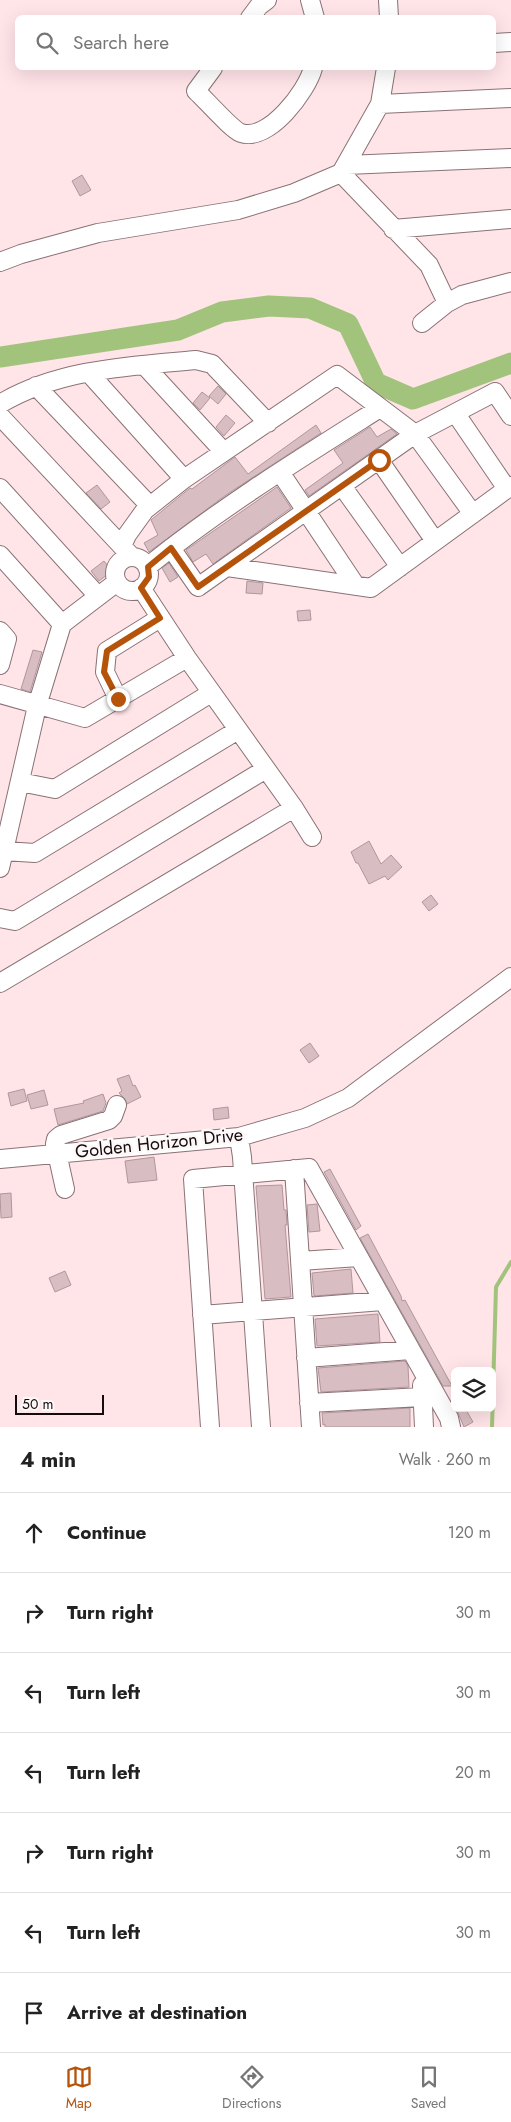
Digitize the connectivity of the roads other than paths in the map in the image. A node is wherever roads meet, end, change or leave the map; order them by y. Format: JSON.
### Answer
{"nodes":[{"id":1,"x":267,"y":0,"type":"edge"},
{"id":2,"x":310,"y":0,"type":"edge"},
{"id":3,"x":388,"y":0,"type":"edge"},
{"id":4,"x":252,"y":15,"type":"edge"},
{"id":5,"x":314,"y":15,"type":"edge"},
{"id":6,"x":389,"y":15,"type":"edge"},
{"id":7,"x":511,"y":42,"type":"edge"},
{"id":8,"x":496,"y":43,"type":"edge"},
{"id":9,"x":212,"y":70,"type":"edge"},
{"id":10,"x":312,"y":70,"type":"edge"},
{"id":11,"x":386,"y":70,"type":"edge"},
{"id":12,"x":511,"y":98,"type":"edge"},
{"id":13,"x":380,"y":104,"type":"junction"},
{"id":14,"x":511,"y":158,"type":"edge"},
{"id":15,"x":344,"y":169,"type":"junction"},
{"id":16,"x":511,"y":219,"type":"edge"},
{"id":17,"x":393,"y":229,"type":"junction"},
{"id":18,"x":0,"y":262,"type":"edge"},
{"id":19,"x":511,"y":282,"type":"edge"},
{"id":20,"x":448,"y":303,"type":"junction"},
{"id":21,"x":422,"y":323,"type":"dead end"},
{"id":22,"x":144,"y":365,"type":"junction"},
{"id":23,"x":89,"y":373,"type":"junction"},
{"id":24,"x":36,"y":386,"type":"junction"},
{"id":25,"x":0,"y":404,"type":"edge"},
{"id":26,"x":380,"y":408,"type":"junction"},
{"id":27,"x":456,"y":414,"type":"junction"},
{"id":28,"x":0,"y":416,"type":"edge"},
{"id":29,"x":511,"y":416,"type":"edge"},
{"id":30,"x":268,"y":423,"type":"junction"},
{"id":31,"x":415,"y":434,"type":"junction"},
{"id":32,"x":224,"y":452,"type":"junction"},
{"id":33,"x":379,"y":460,"type":"junction"},
{"id":34,"x":280,"y":472,"type":"junction"},
{"id":35,"x":184,"y":480,"type":"junction"},
{"id":36,"x":342,"y":486,"type":"junction"},
{"id":37,"x":0,"y":488,"type":"edge"},
{"id":38,"x":509,"y":488,"type":"edge"},
{"id":39,"x":150,"y":506,"type":"junction"},
{"id":40,"x":306,"y":511,"type":"junction"},
{"id":41,"x":473,"y":514,"type":"junction"},
{"id":42,"x":436,"y":541,"type":"junction"},
{"id":43,"x":171,"y":548,"type":"junction"},
{"id":44,"x":127,"y":552,"type":"junction"},
{"id":45,"x":0,"y":555,"type":"edge"},
{"id":46,"x":227,"y":566,"type":"junction"},
{"id":47,"x":148,"y":567,"type":"junction"},
{"id":48,"x":400,"y":567,"type":"junction"},
{"id":49,"x":117,"y":582,"type":"junction"},
{"id":50,"x":356,"y":586,"type":"junction"},
{"id":51,"x":141,"y":588,"type":"junction"},
{"id":52,"x":98,"y":596,"type":"junction"},
{"id":53,"x":160,"y":618,"type":"junction"},
{"id":54,"x":62,"y":624,"type":"junction"},
{"id":55,"x":0,"y":631,"type":"edge"},
{"id":56,"x":187,"y":658,"type":"junction"},
{"id":57,"x":0,"y":665,"type":"edge"},
{"id":58,"x":212,"y":693,"type":"junction"},
{"id":59,"x":0,"y":694,"type":"edge"},
{"id":60,"x":118,"y":699,"type":"junction"},
{"id":61,"x":38,"y":706,"type":"junction"},
{"id":62,"x":238,"y":730,"type":"junction"},
{"id":63,"x":266,"y":770,"type":"junction"},
{"id":64,"x":20,"y":782,"type":"junction"},
{"id":65,"x":294,"y":808,"type":"junction"},
{"id":66,"x":312,"y":837,"type":"dead end"},
{"id":67,"x":4,"y":851,"type":"junction"},
{"id":68,"x":0,"y":868,"type":"edge"},
{"id":69,"x":0,"y":918,"type":"edge"},
{"id":70,"x":511,"y":976,"type":"edge"},
{"id":71,"x":0,"y":983,"type":"edge"},
{"id":72,"x":117,"y":1105,"type":"dead end"},
{"id":73,"x":239,"y":1137,"type":"junction"},
{"id":74,"x":57,"y":1154,"type":"junction"},
{"id":75,"x":0,"y":1159,"type":"edge"},
{"id":76,"x":294,"y":1169,"type":"junction"},
{"id":77,"x":243,"y":1174,"type":"junction"},
{"id":78,"x":64,"y":1189,"type":"dead end"},
{"id":79,"x":359,"y":1257,"type":"junction"},
{"id":80,"x":300,"y":1261,"type":"junction"},
{"id":81,"x":383,"y":1301,"type":"junction"},
{"id":82,"x":303,"y":1307,"type":"junction"},
{"id":83,"x":253,"y":1311,"type":"junction"},
{"id":84,"x":202,"y":1315,"type":"junction"},
{"id":85,"x":411,"y":1350,"type":"junction"},
{"id":86,"x":306,"y":1358,"type":"junction"},
{"id":87,"x":421,"y":1368,"type":"junction"},
{"id":88,"x":422,"y":1397,"type":"junction"},
{"id":89,"x":309,"y":1403,"type":"junction"},
{"id":90,"x":210,"y":1427,"type":"edge"},
{"id":91,"x":261,"y":1427,"type":"edge"},
{"id":92,"x":311,"y":1427,"type":"edge"},
{"id":93,"x":424,"y":1427,"type":"edge"},
{"id":94,"x":451,"y":1427,"type":"edge"}],
"edges":[{"from":1,"to":4,"type":"street"},
{"from":2,"to":5,"type":"street"},
{"from":3,"to":6,"type":"street"},
{"from":7,"to":8,"type":"street"},
{"from":9,"to":10,"type":"street"},
{"from":11,"to":13,"type":"street"},
{"from":12,"to":13,"type":"street"},
{"from":13,"to":15,"type":"street"},
{"from":14,"to":15,"type":"street"},
{"from":15,"to":17,"type":"street"},
{"from":15,"to":18,"type":"street"},
{"from":16,"to":17,"type":"street"},
{"from":17,"to":20,"type":"street"},
{"from":19,"to":20,"type":"street"},
{"from":20,"to":21,"type":"street"},
{"from":22,"to":23,"type":"street"},
{"from":22,"to":30,"type":"street"},
{"from":22,"to":32,"type":"street"},
{"from":23,"to":24,"type":"street"},
{"from":23,"to":35,"type":"street"},
{"from":24,"to":25,"type":"street"},
{"from":24,"to":39,"type":"street"},
{"from":26,"to":30,"type":"street"},
{"from":26,"to":31,"type":"street"},
{"from":26,"to":34,"type":"street"},
{"from":27,"to":29,"type":"street"},
{"from":27,"to":31,"type":"street"},
{"from":27,"to":38,"type":"street"},
{"from":28,"to":44,"type":"street"},
{"from":30,"to":32,"type":"street"},
{"from":31,"to":33,"type":"street"},
{"from":31,"to":41,"type":"street"},
{"from":32,"to":35,"type":"street"},
{"from":33,"to":36,"type":"street"},
{"from":33,"to":42,"type":"street"},
{"from":34,"to":40,"type":"street"},
{"from":34,"to":43,"type":"street"},
{"from":35,"to":39,"type":"street"},
{"from":36,"to":40,"type":"street"},
{"from":36,"to":48,"type":"street"},
{"from":37,"to":52,"type":"street"},
{"from":38,"to":41,"type":"street"},
{"from":39,"to":44,"type":"street"},
{"from":40,"to":46,"type":"street"},
{"from":40,"to":50,"type":"street"},
{"from":41,"to":42,"type":"street"},
{"from":42,"to":48,"type":"street"},
{"from":43,"to":46,"type":"street"},
{"from":43,"to":47,"type":"street"},
{"from":44,"to":47,"type":"street"},
{"from":44,"to":49,"type":"street"},
{"from":45,"to":54,"type":"street"},
{"from":46,"to":50,"type":"street"},
{"from":47,"to":51,"type":"street"},
{"from":48,"to":50,"type":"street"},
{"from":49,"to":51,"type":"street"},
{"from":49,"to":52,"type":"street"},
{"from":51,"to":53,"type":"street"},
{"from":52,"to":54,"type":"street"},
{"from":53,"to":56,"type":"street"},
{"from":53,"to":60,"type":"street"},
{"from":54,"to":61,"type":"street"},
{"from":55,"to":57,"type":"street"},
{"from":56,"to":58,"type":"street"},
{"from":56,"to":60,"type":"street"},
{"from":58,"to":62,"type":"street"},
{"from":58,"to":64,"type":"street"},
{"from":59,"to":61,"type":"street"},
{"from":60,"to":61,"type":"street"},
{"from":61,"to":64,"type":"street"},
{"from":62,"to":63,"type":"street"},
{"from":62,"to":67,"type":"street"},
{"from":63,"to":65,"type":"street"},
{"from":63,"to":69,"type":"street"},
{"from":64,"to":67,"type":"street"},
{"from":65,"to":66,"type":"street"},
{"from":65,"to":71,"type":"street"},
{"from":67,"to":68,"type":"street"},
{"from":70,"to":73,"type":"street","name":"Golden Horizon Drive"},
{"from":72,"to":74,"type":"street"},
{"from":73,"to":74,"type":"street","name":"Golden Horizon Drive"},
{"from":73,"to":77,"type":"street"},
{"from":74,"to":75,"type":"street","name":"Golden Horizon Drive"},
{"from":74,"to":78,"type":"street"},
{"from":76,"to":77,"type":"street"},
{"from":76,"to":79,"type":"street"},
{"from":76,"to":80,"type":"street"},
{"from":77,"to":83,"type":"street"},
{"from":77,"to":84,"type":"street"},
{"from":79,"to":80,"type":"street"},
{"from":79,"to":81,"type":"street"},
{"from":80,"to":82,"type":"street"},
{"from":81,"to":82,"type":"street"},
{"from":81,"to":85,"type":"street"},
{"from":82,"to":83,"type":"street"},
{"from":82,"to":86,"type":"street"},
{"from":83,"to":84,"type":"street"},
{"from":83,"to":91,"type":"street"},
{"from":84,"to":90,"type":"street"},
{"from":85,"to":86,"type":"street"},
{"from":85,"to":87,"type":"street"},
{"from":86,"to":89,"type":"street"},
{"from":87,"to":88,"type":"street"},
{"from":87,"to":94,"type":"street"},
{"from":88,"to":89,"type":"street"},
{"from":88,"to":93,"type":"street"},
{"from":89,"to":92,"type":"street"}]}
